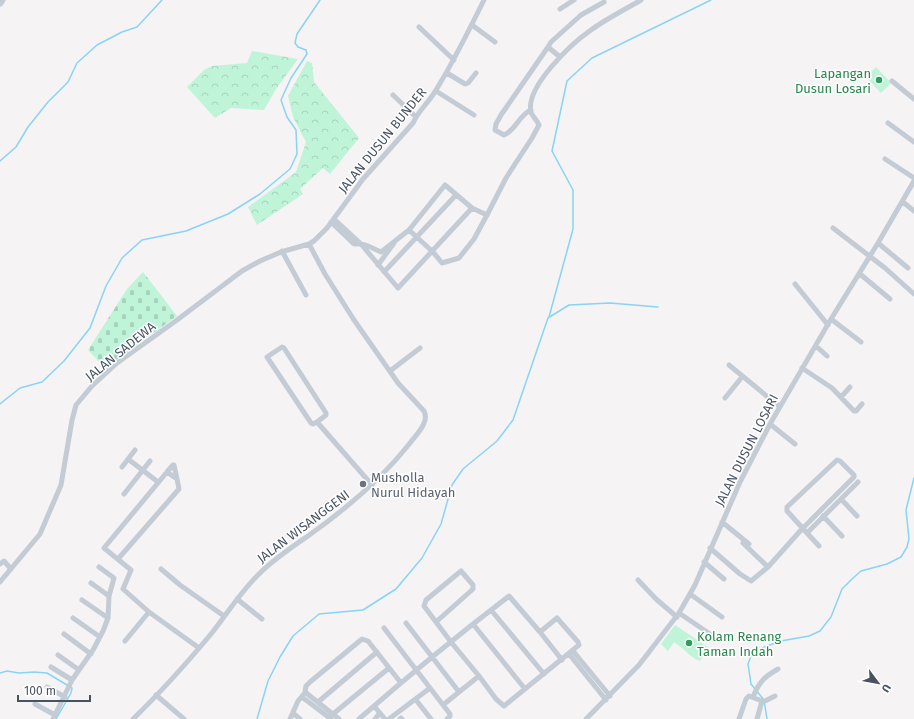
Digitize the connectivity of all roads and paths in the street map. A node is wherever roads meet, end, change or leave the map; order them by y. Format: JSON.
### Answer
{"nodes":[{"id":1,"x":2,"y":0,"type":"edge"},
{"id":2,"x":484,"y":0,"type":"edge"},
{"id":3,"x":574,"y":0,"type":"edge"},
{"id":4,"x":641,"y":0,"type":"edge"},
{"id":5,"x":605,"y":1,"type":"edge"},
{"id":6,"x":0,"y":3,"type":"edge"},
{"id":7,"x":560,"y":9,"type":"dead end"},
{"id":8,"x":472,"y":25,"type":"junction"},
{"id":9,"x":419,"y":27,"type":"dead end"},
{"id":10,"x":495,"y":42,"type":"dead end"},
{"id":11,"x":548,"y":47,"type":"junction"},
{"id":12,"x":560,"y":57,"type":"junction"},
{"id":13,"x":454,"y":60,"type":"junction"},
{"id":14,"x":446,"y":73,"type":"junction"},
{"id":15,"x":476,"y":73,"type":"dead end"},
{"id":16,"x":892,"y":81,"type":"dead end"},
{"id":17,"x":436,"y":91,"type":"junction"},
{"id":18,"x":393,"y":95,"type":"dead end"},
{"id":19,"x":914,"y":99,"type":"edge"},
{"id":20,"x":531,"y":110,"type":"junction"},
{"id":21,"x":474,"y":115,"type":"dead end"},
{"id":22,"x":416,"y":117,"type":"junction"},
{"id":23,"x":888,"y":123,"type":"dead end"},
{"id":24,"x":914,"y":142,"type":"edge"},
{"id":25,"x":885,"y":159,"type":"dead end"},
{"id":26,"x":914,"y":178,"type":"edge"},
{"id":27,"x":914,"y":182,"type":"edge"},
{"id":28,"x":456,"y":195,"type":"junction"},
{"id":29,"x":902,"y":202,"type":"junction"},
{"id":30,"x":472,"y":208,"type":"junction"},
{"id":31,"x":914,"y":211,"type":"edge"},
{"id":32,"x":487,"y":215,"type":"junction"},
{"id":33,"x":332,"y":221,"type":"junction"},
{"id":34,"x":833,"y":228,"type":"dead end"},
{"id":35,"x":409,"y":230,"type":"junction"},
{"id":36,"x":416,"y":237,"type":"junction"},
{"id":37,"x":398,"y":238,"type":"junction"},
{"id":38,"x":878,"y":243,"type":"junction"},
{"id":39,"x":309,"y":244,"type":"junction"},
{"id":40,"x":361,"y":244,"type":"junction"},
{"id":41,"x":282,"y":251,"type":"junction"},
{"id":42,"x":381,"y":252,"type":"junction"},
{"id":43,"x":388,"y":252,"type":"junction"},
{"id":44,"x":433,"y":252,"type":"junction"},
{"id":45,"x":870,"y":257,"type":"junction"},
{"id":46,"x":378,"y":265,"type":"junction"},
{"id":47,"x":908,"y":268,"type":"dead end"},
{"id":48,"x":384,"y":272,"type":"junction"},
{"id":49,"x":860,"y":274,"type":"junction"},
{"id":50,"x":795,"y":284,"type":"dead end"},
{"id":51,"x":914,"y":294,"type":"edge"},
{"id":52,"x":306,"y":295,"type":"dead end"},
{"id":53,"x":890,"y":299,"type":"dead end"},
{"id":54,"x":831,"y":319,"type":"junction"},
{"id":55,"x":828,"y":325,"type":"junction"},
{"id":56,"x":861,"y":342,"type":"dead end"},
{"id":57,"x":816,"y":346,"type":"junction"},
{"id":58,"x":420,"y":348,"type":"dead end"},
{"id":59,"x":827,"y":356,"type":"dead end"},
{"id":60,"x":729,"y":365,"type":"dead end"},
{"id":61,"x":802,"y":368,"type":"junction"},
{"id":62,"x":390,"y":371,"type":"junction"},
{"id":63,"x":742,"y":377,"type":"junction"},
{"id":64,"x":850,"y":387,"type":"dead end"},
{"id":65,"x":841,"y":397,"type":"junction"},
{"id":66,"x":725,"y":398,"type":"dead end"},
{"id":67,"x":862,"y":404,"type":"dead end"},
{"id":68,"x":780,"y":407,"type":"junction"},
{"id":69,"x":317,"y":422,"type":"junction"},
{"id":70,"x":770,"y":424,"type":"junction"},
{"id":71,"x":796,"y":444,"type":"dead end"},
{"id":72,"x":135,"y":450,"type":"dead end"},
{"id":73,"x":128,"y":459,"type":"junction"},
{"id":74,"x":150,"y":461,"type":"dead end"},
{"id":75,"x":122,"y":466,"type":"dead end"},
{"id":76,"x":143,"y":471,"type":"junction"},
{"id":77,"x":167,"y":472,"type":"junction"},
{"id":78,"x":177,"y":478,"type":"junction"},
{"id":79,"x":158,"y":482,"type":"junction"},
{"id":80,"x":858,"y":482,"type":"dead end"},
{"id":81,"x":372,"y":485,"type":"junction"},
{"id":82,"x":124,"y":494,"type":"dead end"},
{"id":83,"x":841,"y":499,"type":"junction"},
{"id":84,"x":823,"y":516,"type":"junction"},
{"id":85,"x":857,"y":516,"type":"dead end"},
{"id":86,"x":722,"y":522,"type":"junction"},
{"id":87,"x":805,"y":530,"type":"junction"},
{"id":88,"x":842,"y":536,"type":"dead end"},
{"id":89,"x":743,"y":543,"type":"dead end"},
{"id":90,"x":819,"y":546,"type":"dead end"},
{"id":91,"x":710,"y":548,"type":"junction"},
{"id":92,"x":756,"y":550,"type":"dead end"},
{"id":93,"x":118,"y":559,"type":"junction"},
{"id":94,"x":704,"y":562,"type":"junction"},
{"id":95,"x":0,"y":564,"type":"edge"},
{"id":96,"x":99,"y":567,"type":"dead end"},
{"id":97,"x":768,"y":567,"type":"junction"},
{"id":98,"x":11,"y":569,"type":"junction"},
{"id":99,"x":161,"y":569,"type":"dead end"},
{"id":100,"x":724,"y":578,"type":"dead end"},
{"id":101,"x":638,"y":580,"type":"dead end"},
{"id":102,"x":0,"y":582,"type":"edge"},
{"id":103,"x":91,"y":583,"type":"dead end"},
{"id":104,"x":690,"y":594,"type":"junction"},
{"id":105,"x":109,"y":596,"type":"junction"},
{"id":106,"x":237,"y":599,"type":"junction"},
{"id":107,"x":82,"y":600,"type":"dead end"},
{"id":108,"x":491,"y":610,"type":"junction"},
{"id":109,"x":149,"y":612,"type":"junction"},
{"id":110,"x":678,"y":615,"type":"junction"},
{"id":111,"x":224,"y":616,"type":"junction"},
{"id":112,"x":722,"y":617,"type":"dead end"},
{"id":113,"x":73,"y":618,"type":"dead end"},
{"id":114,"x":108,"y":618,"type":"junction"},
{"id":115,"x":262,"y":619,"type":"dead end"},
{"id":116,"x":436,"y":622,"type":"junction"},
{"id":117,"x":406,"y":623,"type":"dead end"},
{"id":118,"x":473,"y":624,"type":"junction"},
{"id":119,"x":384,"y":628,"type":"dead end"},
{"id":120,"x":540,"y":632,"type":"junction"},
{"id":121,"x":64,"y":634,"type":"dead end"},
{"id":122,"x":710,"y":634,"type":"dead end"},
{"id":123,"x":100,"y":637,"type":"junction"},
{"id":124,"x":125,"y":641,"type":"dead end"},
{"id":125,"x":451,"y":642,"type":"junction"},
{"id":126,"x":198,"y":648,"type":"junction"},
{"id":127,"x":377,"y":652,"type":"junction"},
{"id":128,"x":571,"y":652,"type":"junction"},
{"id":129,"x":91,"y":654,"type":"junction"},
{"id":130,"x":58,"y":655,"type":"dead end"},
{"id":131,"x":433,"y":657,"type":"junction"},
{"id":132,"x":562,"y":660,"type":"junction"},
{"id":133,"x":51,"y":667,"type":"dead end"},
{"id":134,"x":389,"y":668,"type":"junction"},
{"id":135,"x":778,"y":669,"type":"dead end"},
{"id":136,"x":79,"y":670,"type":"junction"},
{"id":137,"x":417,"y":670,"type":"junction"},
{"id":138,"x":544,"y":674,"type":"junction"},
{"id":139,"x":479,"y":676,"type":"junction"},
{"id":140,"x":72,"y":682,"type":"junction"},
{"id":141,"x":401,"y":683,"type":"junction"},
{"id":142,"x":47,"y":687,"type":"dead end"},
{"id":143,"x":430,"y":688,"type":"junction"},
{"id":144,"x":525,"y":689,"type":"junction"},
{"id":145,"x":459,"y":692,"type":"junction"},
{"id":146,"x":303,"y":694,"type":"junction"},
{"id":147,"x":66,"y":695,"type":"junction"},
{"id":148,"x":156,"y":695,"type":"junction"},
{"id":149,"x":610,"y":696,"type":"junction"},
{"id":150,"x":775,"y":696,"type":"dead end"},
{"id":151,"x":753,"y":697,"type":"junction"},
{"id":152,"x":416,"y":700,"type":"junction"},
{"id":153,"x":606,"y":700,"type":"junction"},
{"id":154,"x":764,"y":701,"type":"junction"},
{"id":155,"x":318,"y":702,"type":"junction"},
{"id":156,"x":35,"y":704,"type":"dead end"},
{"id":157,"x":443,"y":705,"type":"junction"},
{"id":158,"x":374,"y":706,"type":"junction"},
{"id":159,"x":379,"y":714,"type":"junction"},
{"id":160,"x":54,"y":717,"type":"edge"},
{"id":161,"x":292,"y":717,"type":"edge"},
{"id":162,"x":400,"y":717,"type":"edge"},
{"id":163,"x":331,"y":718,"type":"edge"},
{"id":164,"x":133,"y":719,"type":"edge"},
{"id":165,"x":184,"y":719,"type":"edge"},
{"id":166,"x":300,"y":719,"type":"edge"},
{"id":167,"x":339,"y":719,"type":"edge"},
{"id":168,"x":359,"y":719,"type":"edge"},
{"id":169,"x":376,"y":719,"type":"edge"},
{"id":170,"x":385,"y":719,"type":"edge"},
{"id":171,"x":389,"y":719,"type":"edge"},
{"id":172,"x":431,"y":719,"type":"edge"},
{"id":173,"x":446,"y":719,"type":"edge"},
{"id":174,"x":586,"y":719,"type":"edge"},
{"id":175,"x":739,"y":719,"type":"edge"},
{"id":176,"x":757,"y":719,"type":"edge"}],
"edges":[{"from":1,"to":6,"type":"street"},
{"from":2,"to":8,"type":"street","name":"JALAN DUSUN BUNDER"},
{"from":3,"to":7,"type":"street"},
{"from":4,"to":12,"type":"street"},
{"from":5,"to":11,"type":"street"},
{"from":8,"to":10,"type":"street"},
{"from":8,"to":13,"type":"street","name":"JALAN DUSUN BUNDER"},
{"from":9,"to":13,"type":"street"},
{"from":11,"to":12,"type":"street"},
{"from":11,"to":20,"type":"street"},
{"from":12,"to":20,"type":"street"},
{"from":13,"to":14,"type":"street","name":"JALAN DUSUN BUNDER"},
{"from":14,"to":15,"type":"street"},
{"from":14,"to":17,"type":"street","name":"JALAN DUSUN BUNDER"},
{"from":16,"to":19,"type":"street"},
{"from":17,"to":21,"type":"street"},
{"from":17,"to":22,"type":"street","name":"JALAN DUSUN BUNDER"},
{"from":18,"to":22,"type":"street"},
{"from":20,"to":32,"type":"street"},
{"from":22,"to":33,"type":"street","name":"JALAN DUSUN BUNDER"},
{"from":23,"to":24,"type":"street"},
{"from":25,"to":26,"type":"street"},
{"from":27,"to":29,"type":"street","name":"JALAN DUSUN LOSARI"},
{"from":28,"to":30,"type":"street"},
{"from":28,"to":35,"type":"street"},
{"from":28,"to":36,"type":"street"},
{"from":29,"to":31,"type":"street"},
{"from":29,"to":38,"type":"street","name":"JALAN DUSUN LOSARI"},
{"from":30,"to":32,"type":"street"},
{"from":30,"to":44,"type":"street"},
{"from":32,"to":44,"type":"street"},
{"from":33,"to":39,"type":"street","name":"JALAN DUSUN BUNDER"},
{"from":33,"to":40,"type":"street"},
{"from":34,"to":45,"type":"street"},
{"from":35,"to":36,"type":"street"},
{"from":35,"to":37,"type":"street"},
{"from":36,"to":44,"type":"street"},
{"from":36,"to":48,"type":"street"},
{"from":37,"to":42,"type":"street"},
{"from":37,"to":43,"type":"street"},
{"from":38,"to":45,"type":"street","name":"JALAN DUSUN LOSARI"},
{"from":38,"to":47,"type":"street"},
{"from":39,"to":41,"type":"street","name":"JALAN SADEWA"},
{"from":39,"to":62,"type":"street","name":"JALAN WISANGGENI"},
{"from":40,"to":42,"type":"street"},
{"from":40,"to":46,"type":"street"},
{"from":41,"to":52,"type":"street"},
{"from":41,"to":98,"type":"street","name":"JALAN SADEWA"},
{"from":42,"to":43,"type":"street"},
{"from":43,"to":46,"type":"street"},
{"from":44,"to":48,"type":"street"},
{"from":45,"to":49,"type":"street","name":"JALAN DUSUN LOSARI"},
{"from":45,"to":51,"type":"street"},
{"from":46,"to":48,"type":"street"},
{"from":49,"to":53,"type":"street"},
{"from":49,"to":54,"type":"street","name":"JALAN DUSUN LOSARI"},
{"from":50,"to":55,"type":"street"},
{"from":54,"to":55,"type":"street","name":"JALAN DUSUN LOSARI"},
{"from":54,"to":56,"type":"street"},
{"from":55,"to":57,"type":"street","name":"JALAN DUSUN LOSARI"},
{"from":57,"to":59,"type":"street"},
{"from":57,"to":61,"type":"street","name":"JALAN DUSUN LOSARI"},
{"from":58,"to":62,"type":"street"},
{"from":60,"to":63,"type":"street"},
{"from":61,"to":65,"type":"street"},
{"from":61,"to":68,"type":"street","name":"JALAN DUSUN LOSARI"},
{"from":62,"to":81,"type":"street","name":"JALAN WISANGGENI"},
{"from":63,"to":66,"type":"street"},
{"from":63,"to":68,"type":"street"},
{"from":64,"to":65,"type":"street"},
{"from":65,"to":67,"type":"street"},
{"from":68,"to":70,"type":"street","name":"JALAN DUSUN LOSARI"},
{"from":69,"to":69,"type":"street"},
{"from":69,"to":81,"type":"street"},
{"from":70,"to":71,"type":"street"},
{"from":70,"to":86,"type":"street","name":"JALAN DUSUN LOSARI"},
{"from":72,"to":73,"type":"street"},
{"from":73,"to":75,"type":"street"},
{"from":73,"to":76,"type":"street"},
{"from":74,"to":76,"type":"street"},
{"from":76,"to":79,"type":"street"},
{"from":76,"to":82,"type":"street"},
{"from":77,"to":78,"type":"street"},
{"from":77,"to":78,"type":"street"},
{"from":77,"to":79,"type":"street"},
{"from":78,"to":93,"type":"street"},
{"from":79,"to":93,"type":"street"},
{"from":80,"to":83,"type":"street"},
{"from":81,"to":106,"type":"street","name":"JALAN WISANGGENI"},
{"from":83,"to":84,"type":"street"},
{"from":83,"to":85,"type":"street"},
{"from":84,"to":87,"type":"street"},
{"from":84,"to":88,"type":"street"},
{"from":86,"to":91,"type":"street","name":"JALAN DUSUN LOSARI"},
{"from":86,"to":92,"type":"street"},
{"from":87,"to":87,"type":"street"},
{"from":87,"to":90,"type":"street"},
{"from":87,"to":97,"type":"street"},
{"from":89,"to":97,"type":"street"},
{"from":91,"to":94,"type":"street","name":"JALAN DUSUN LOSARI"},
{"from":91,"to":97,"type":"street"},
{"from":93,"to":109,"type":"street"},
{"from":94,"to":100,"type":"street"},
{"from":94,"to":104,"type":"street","name":"JALAN DUSUN LOSARI"},
{"from":95,"to":98,"type":"street"},
{"from":96,"to":105,"type":"street"},
{"from":98,"to":102,"type":"street","name":"JALAN SADEWA"},
{"from":99,"to":111,"type":"street"},
{"from":101,"to":110,"type":"street"},
{"from":103,"to":105,"type":"street"},
{"from":104,"to":110,"type":"street","name":"JALAN DUSUN LOSARI"},
{"from":104,"to":112,"type":"street"},
{"from":105,"to":114,"type":"street"},
{"from":106,"to":111,"type":"street","name":"JALAN WISANGGENI"},
{"from":106,"to":115,"type":"street"},
{"from":107,"to":114,"type":"street"},
{"from":108,"to":118,"type":"street"},
{"from":108,"to":120,"type":"street"},
{"from":108,"to":138,"type":"street"},
{"from":109,"to":124,"type":"street"},
{"from":109,"to":126,"type":"street"},
{"from":110,"to":122,"type":"street"},
{"from":110,"to":149,"type":"street","name":"JALAN DUSUN LOSARI"},
{"from":111,"to":126,"type":"street","name":"JALAN WISANGGENI"},
{"from":113,"to":123,"type":"street"},
{"from":114,"to":123,"type":"street"},
{"from":116,"to":116,"type":"street"},
{"from":116,"to":125,"type":"street"},
{"from":117,"to":131,"type":"street"},
{"from":118,"to":125,"type":"street"},
{"from":118,"to":144,"type":"street"},
{"from":119,"to":137,"type":"street"},
{"from":120,"to":128,"type":"street"},
{"from":120,"to":132,"type":"street"},
{"from":121,"to":129,"type":"street"},
{"from":123,"to":129,"type":"street"},
{"from":125,"to":131,"type":"street"},
{"from":125,"to":139,"type":"street"},
{"from":126,"to":148,"type":"street","name":"JALAN WISANGGENI"},
{"from":127,"to":134,"type":"street"},
{"from":127,"to":146,"type":"street"},
{"from":127,"to":155,"type":"street"},
{"from":128,"to":132,"type":"street"},
{"from":128,"to":149,"type":"street"},
{"from":128,"to":153,"type":"street"},
{"from":129,"to":136,"type":"street"},
{"from":130,"to":136,"type":"street"},
{"from":131,"to":137,"type":"street"},
{"from":131,"to":145,"type":"street"},
{"from":132,"to":138,"type":"street"},
{"from":133,"to":140,"type":"street"},
{"from":134,"to":141,"type":"street"},
{"from":134,"to":163,"type":"street"},
{"from":135,"to":151,"type":"street"},
{"from":136,"to":140,"type":"street"},
{"from":137,"to":141,"type":"street"},
{"from":137,"to":143,"type":"street"},
{"from":138,"to":144,"type":"street"},
{"from":139,"to":144,"type":"street"},
{"from":139,"to":145,"type":"street"},
{"from":140,"to":147,"type":"street"},
{"from":141,"to":158,"type":"street"},
{"from":142,"to":147,"type":"street"},
{"from":143,"to":152,"type":"street"},
{"from":143,"to":157,"type":"street"},
{"from":145,"to":157,"type":"street"},
{"from":146,"to":155,"type":"street"},
{"from":146,"to":161,"type":"street"},
{"from":146,"to":163,"type":"street"},
{"from":147,"to":160,"type":"street"},
{"from":148,"to":164,"type":"street","name":"JALAN WISANGGENI"},
{"from":148,"to":165,"type":"street"},
{"from":149,"to":153,"type":"street","name":"JALAN DUSUN LOSARI"},
{"from":150,"to":154,"type":"street"},
{"from":151,"to":154,"type":"street"},
{"from":151,"to":175,"type":"street"},
{"from":152,"to":162,"type":"street"},
{"from":152,"to":172,"type":"street"},
{"from":153,"to":174,"type":"street","name":"JALAN DUSUN LOSARI"},
{"from":154,"to":176,"type":"street"},
{"from":155,"to":163,"type":"street"},
{"from":156,"to":160,"type":"street"},
{"from":157,"to":173,"type":"street"},
{"from":158,"to":159,"type":"street"},
{"from":158,"to":168,"type":"street"},
{"from":159,"to":169,"type":"street"},
{"from":159,"to":170,"type":"street"},
{"from":161,"to":166,"type":"street"},
{"from":162,"to":171,"type":"street"},
{"from":163,"to":167,"type":"street"}]}
